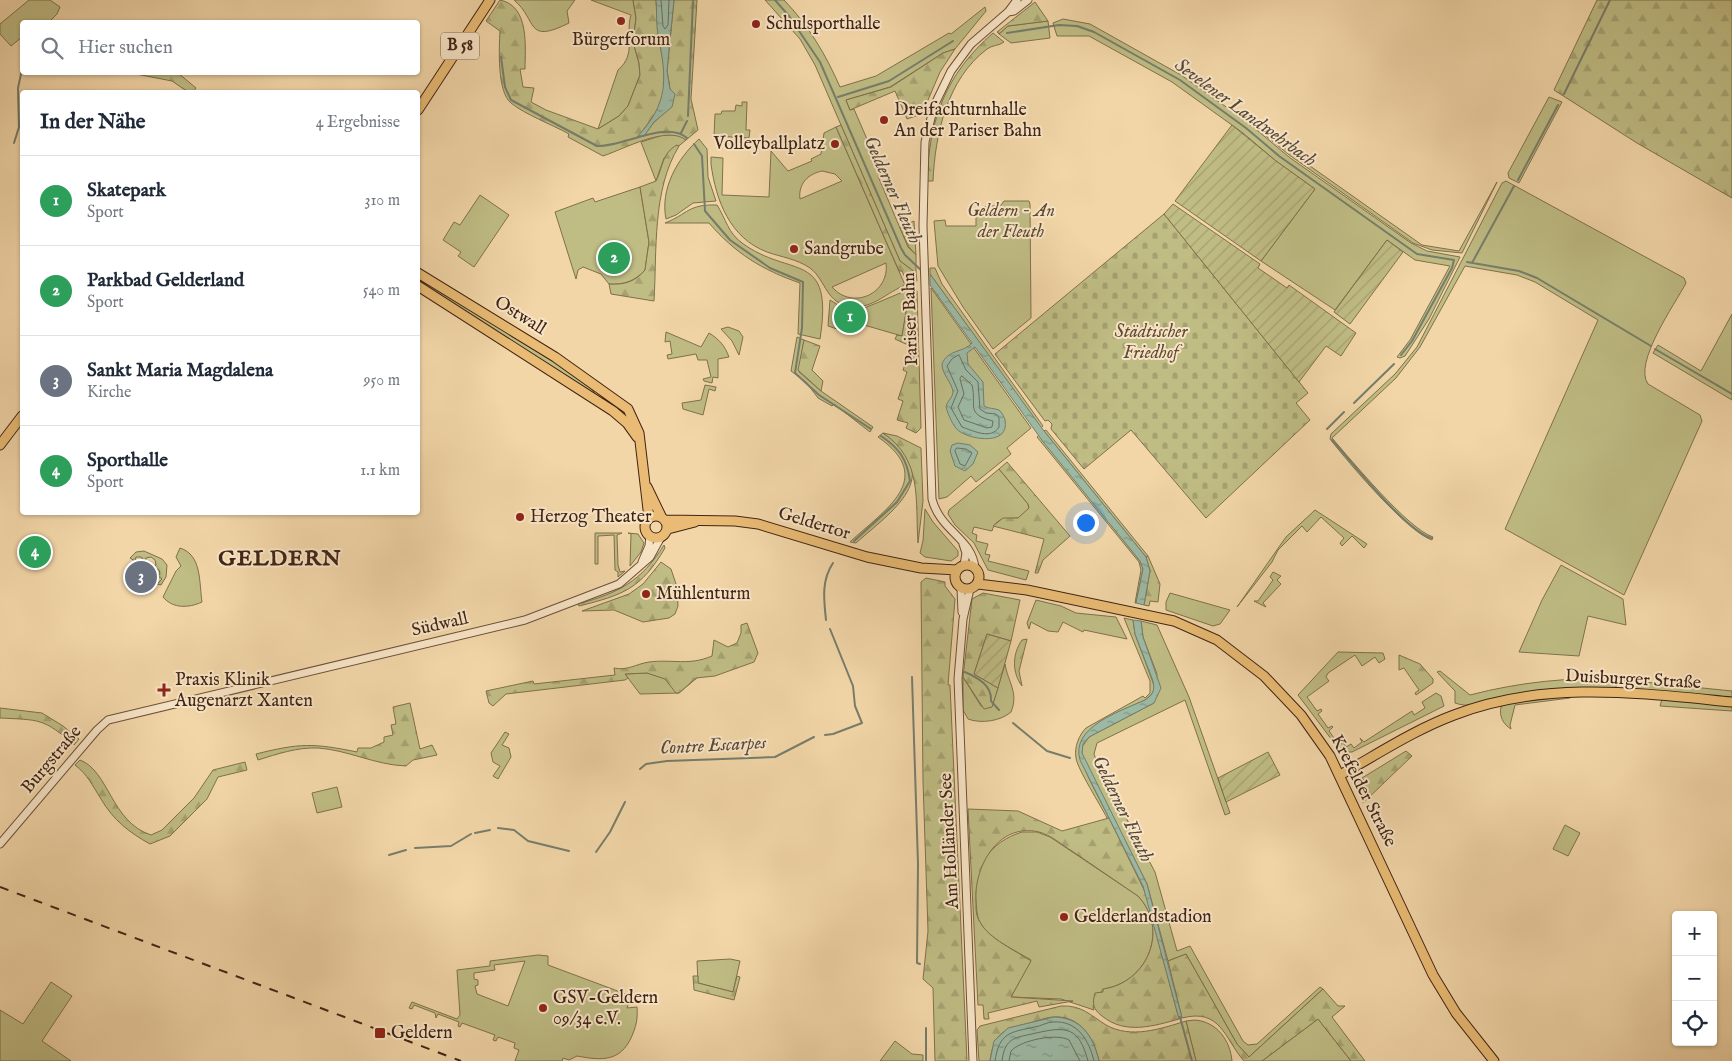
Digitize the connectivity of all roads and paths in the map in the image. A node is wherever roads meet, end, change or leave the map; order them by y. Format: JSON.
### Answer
{"nodes":[{"id":1,"x":490,"y":0,"type":"edge"},
{"id":2,"x":1017,"y":0,"type":"edge"},
{"id":3,"x":1028,"y":0,"type":"edge"},
{"id":4,"x":1008,"y":12,"type":"junction"},
{"id":5,"x":420,"y":107,"type":"edge"},
{"id":6,"x":420,"y":274,"type":"edge"},
{"id":7,"x":420,"y":287,"type":"edge"},
{"id":8,"x":603,"y":390,"type":"junction"},
{"id":9,"x":601,"y":403,"type":"junction"},
{"id":10,"x":20,"y":419,"type":"edge"},
{"id":11,"x":640,"y":444,"type":"junction"},
{"id":12,"x":0,"y":445,"type":"edge"},
{"id":13,"x":647,"y":487,"type":"junction"},
{"id":14,"x":649,"y":518,"type":"junction"},
{"id":15,"x":665,"y":521,"type":"junction"},
{"id":16,"x":650,"y":536,"type":"junction"},
{"id":17,"x":661,"y":537,"type":"junction"},
{"id":18,"x":962,"y":542,"type":"junction"},
{"id":19,"x":641,"y":564,"type":"junction"},
{"id":20,"x":921,"y":568,"type":"junction"},
{"id":21,"x":960,"y":568,"type":"junction"},
{"id":22,"x":955,"y":580,"type":"junction"},
{"id":23,"x":972,"y":581,"type":"junction"},
{"id":24,"x":1732,"y":702,"type":"edge"},
{"id":25,"x":108,"y":720,"type":"joint"},
{"id":26,"x":1340,"y":775,"type":"junction"},
{"id":27,"x":0,"y":844,"type":"edge"},
{"id":28,"x":974,"y":1061,"type":"edge"},
{"id":29,"x":1494,"y":1061,"type":"edge"}],
"edges":[{"from":1,"to":5,"type":"main road","number":"B 58"},
{"from":2,"to":4,"type":"street"},
{"from":3,"to":4,"type":"street"},
{"from":4,"to":18,"type":"street","name":"Pariser Bahn"},
{"from":6,"to":8,"type":"main road","name":"Ostwall"},
{"from":7,"to":9,"type":"main road","name":"Ostwall"},
{"from":8,"to":9,"type":"main road"},
{"from":8,"to":11,"type":"main road","name":"Ostwall"},
{"from":9,"to":11,"type":"main road","name":"Ostwall"},
{"from":10,"to":12,"type":"main road"},
{"from":11,"to":13,"type":"main road","name":"Ostwall"},
{"from":13,"to":14,"type":"main road","name":"Ostwall"},
{"from":13,"to":15,"type":"main road","name":"Ostwall"},
{"from":14,"to":15,"type":"main road"},
{"from":14,"to":16,"type":"main road"},
{"from":15,"to":17,"type":"main road"},
{"from":15,"to":20,"type":"main road","name":"Geldertor"},
{"from":16,"to":17,"type":"main road"},
{"from":16,"to":19,"type":"street","name":"Südwall"},
{"from":17,"to":19,"type":"street","name":"Südwall"},
{"from":18,"to":21,"type":"street"},
{"from":18,"to":23,"type":"street","name":"Pariser Bahn"},
{"from":19,"to":25,"type":"street","name":"Südwall"},
{"from":20,"to":21,"type":"main road","name":"Geldertor"},
{"from":20,"to":22,"type":"main road","name":"Geldertor"},
{"from":21,"to":22,"type":"main road"},
{"from":21,"to":23,"type":"main road","name":"Geldertor"},
{"from":22,"to":23,"type":"main road"},
{"from":23,"to":26,"type":"main road","name":"Krefelder Straße"},
{"from":23,"to":28,"type":"street","name":"Am Holländer See"},
{"from":24,"to":26,"type":"main road","name":"Duisburger Straße"},
{"from":25,"to":27,"type":"street","name":"Burgstraße"},
{"from":26,"to":29,"type":"main road","name":"Krefelder Straße"}]}
